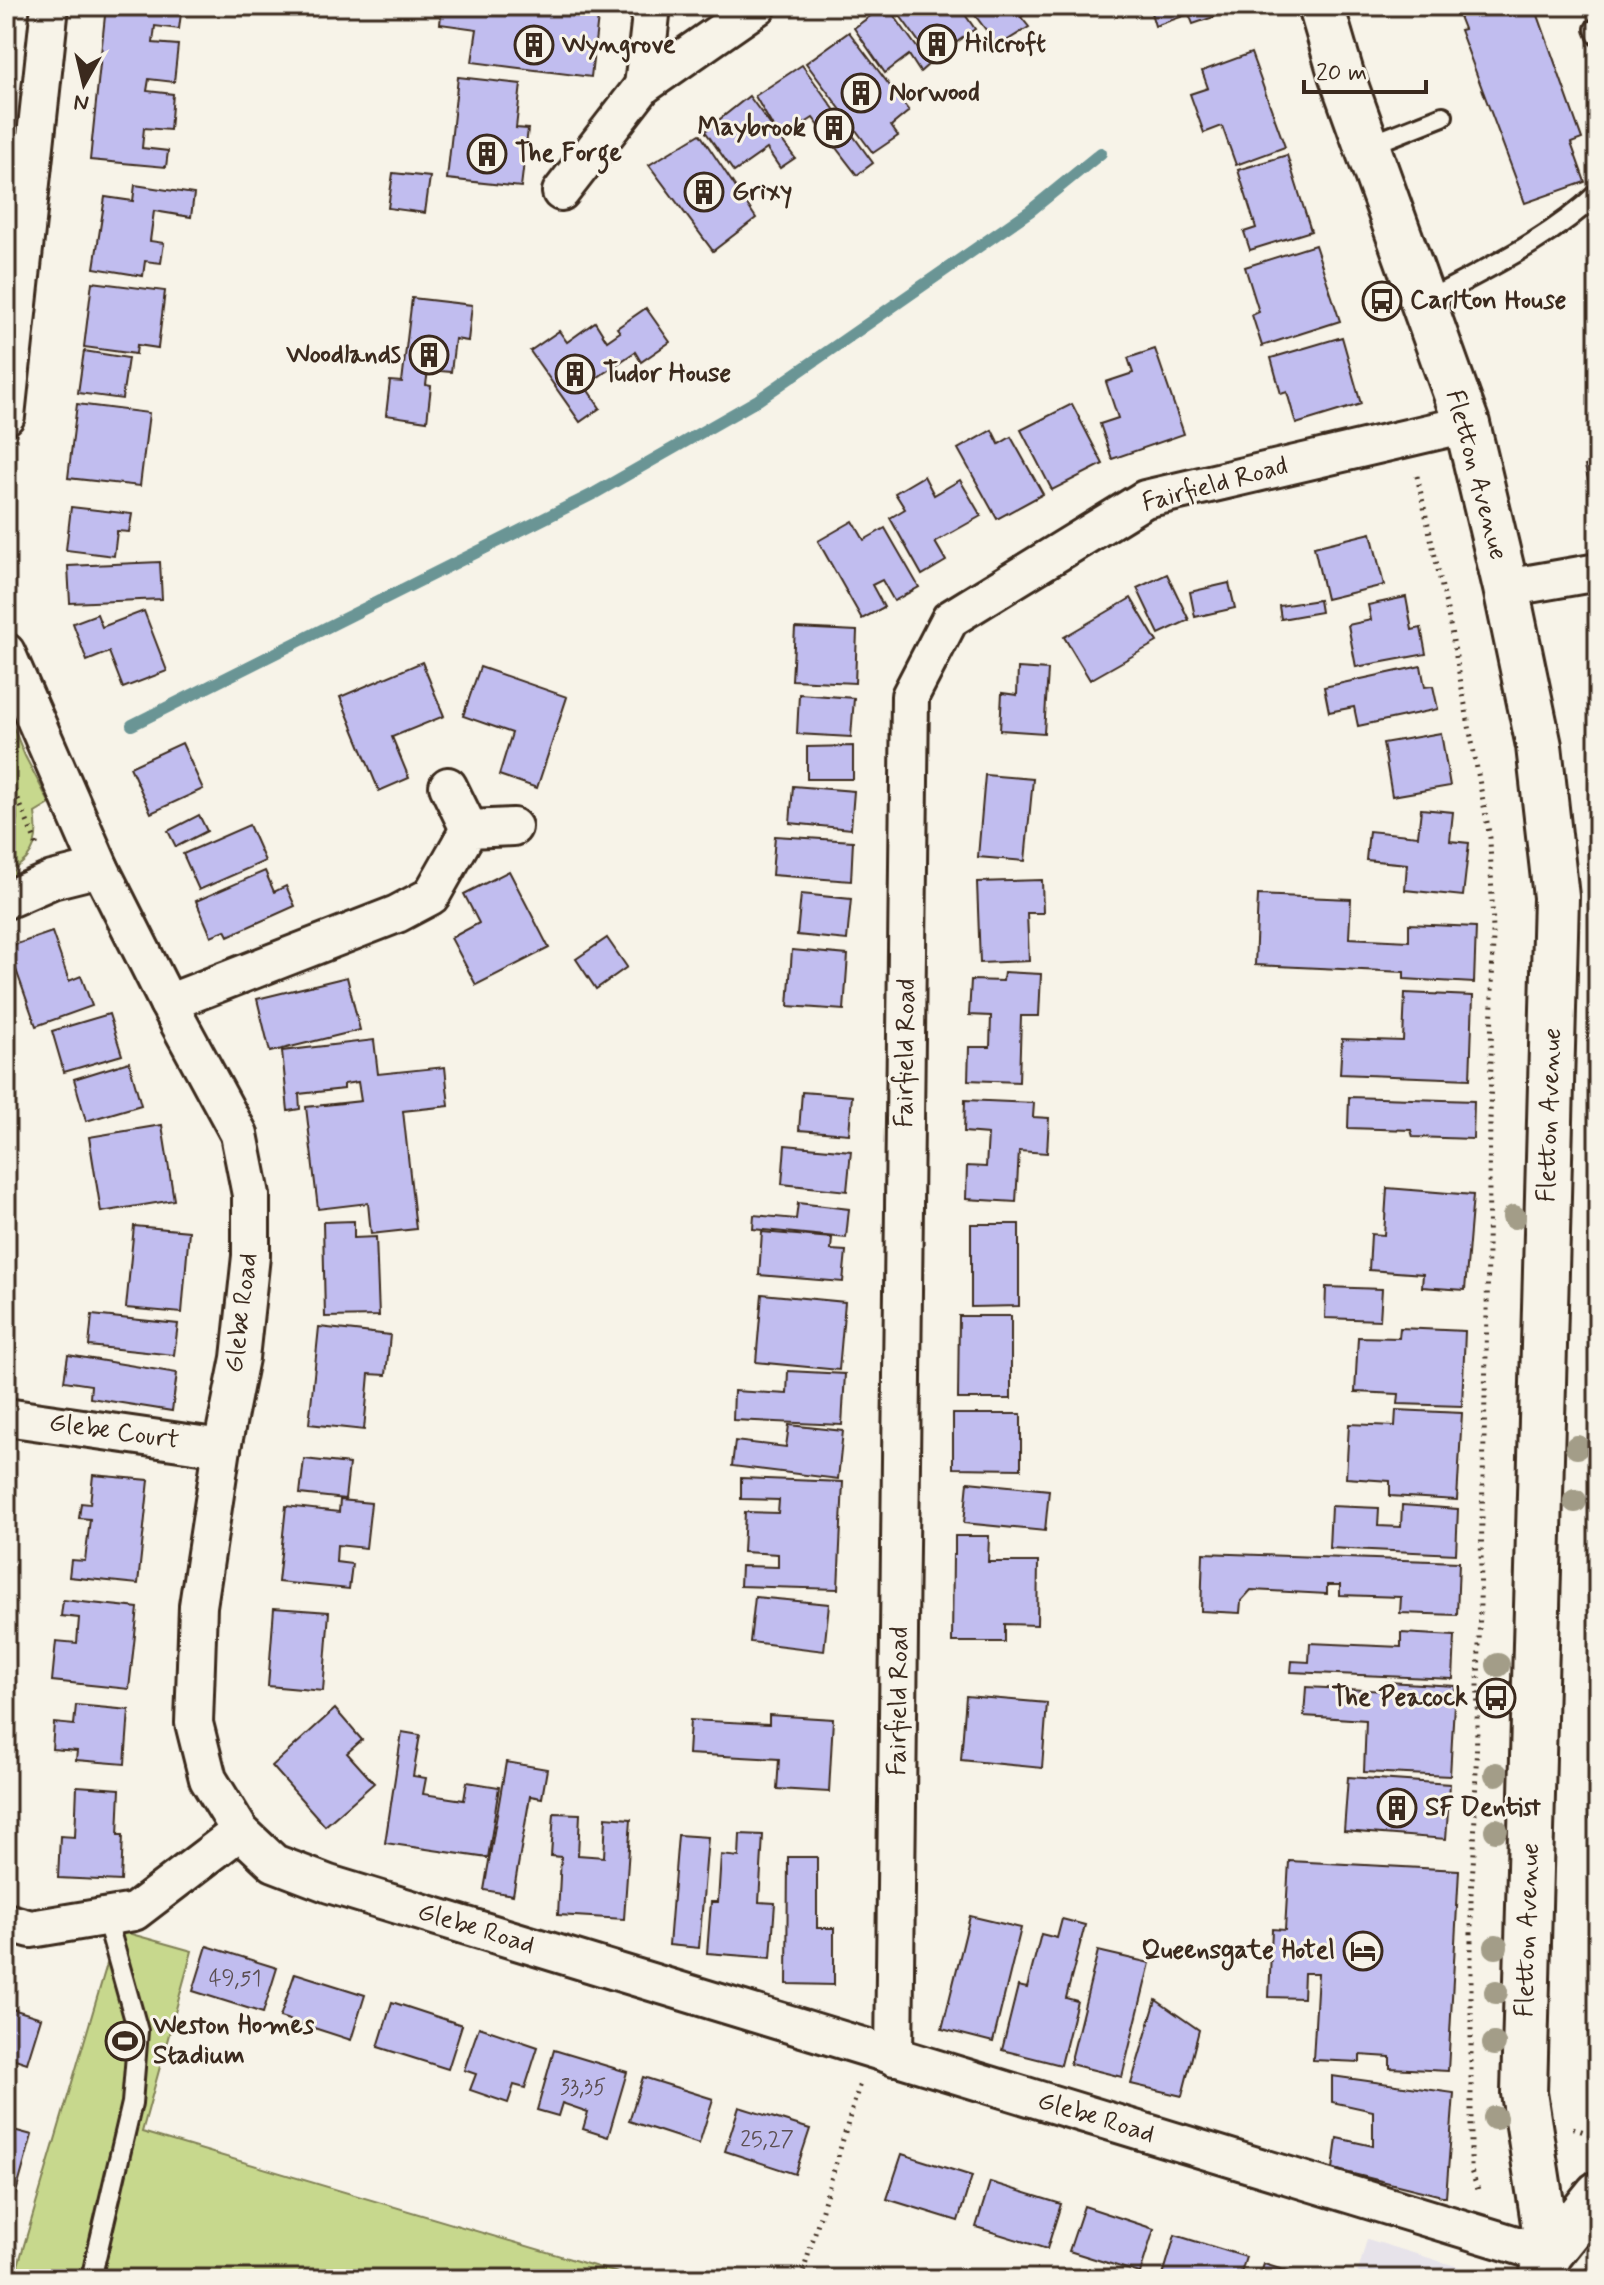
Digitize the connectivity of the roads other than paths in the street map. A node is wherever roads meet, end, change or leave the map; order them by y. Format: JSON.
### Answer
{"nodes":[{"id":1,"x":50,"y":6,"type":"edge"},
{"id":2,"x":652,"y":6,"type":"edge"},
{"id":3,"x":758,"y":6,"type":"edge"},
{"id":4,"x":1321,"y":6,"type":"edge"},
{"id":5,"x":643,"y":86,"type":"junction"},
{"id":6,"x":1443,"y":116,"type":"dead end"},
{"id":7,"x":1367,"y":146,"type":"junction"},
{"id":8,"x":561,"y":192,"type":"dead end"},
{"id":9,"x":1598,"y":193,"type":"edge"},
{"id":10,"x":1423,"y":303,"type":"junction"},
{"id":11,"x":6,"y":416,"type":"edge"},
{"id":12,"x":1467,"y":424,"type":"junction"},
{"id":13,"x":1598,"y":572,"type":"edge"},
{"id":14,"x":1506,"y":588,"type":"junction"},
{"id":15,"x":6,"y":652,"type":"edge"},
{"id":16,"x":448,"y":786,"type":"dead end"},
{"id":17,"x":513,"y":827,"type":"dead end"},
{"id":18,"x":469,"y":829,"type":"junction"},
{"id":19,"x":100,"y":868,"type":"junction"},
{"id":20,"x":6,"y":900,"type":"edge"},
{"id":21,"x":168,"y":1003,"type":"junction"},
{"id":22,"x":6,"y":1417,"type":"edge"},
{"id":23,"x":222,"y":1448,"type":"junction"},
{"id":24,"x":240,"y":1831,"type":"junction"},
{"id":25,"x":106,"y":1917,"type":"junction"},
{"id":26,"x":6,"y":1922,"type":"edge"},
{"id":27,"x":882,"y":2052,"type":"junction"},
{"id":28,"x":1598,"y":2194,"type":"edge"},
{"id":29,"x":1545,"y":2267,"type":"edge"},
{"id":30,"x":91,"y":2279,"type":"edge"}],
"edges":[{"from":1,"to":11,"type":"street"},
{"from":2,"to":5,"type":"street"},
{"from":3,"to":5,"type":"street"},
{"from":4,"to":7,"type":"main road","name":"Fletton Avenue"},
{"from":5,"to":8,"type":"street"},
{"from":6,"to":7,"type":"lane"},
{"from":7,"to":10,"type":"main road","name":"Fletton Avenue"},
{"from":9,"to":10,"type":"lane"},
{"from":10,"to":12,"type":"main road","name":"Fletton Avenue"},
{"from":12,"to":14,"type":"main road","name":"Fletton Avenue"},
{"from":12,"to":27,"type":"street","name":"Fairfield Road"},
{"from":13,"to":14,"type":"street"},
{"from":14,"to":29,"type":"main road","name":"Fletton Avenue"},
{"from":15,"to":19,"type":"street","name":"Glebe Road"},
{"from":16,"to":18,"type":"street"},
{"from":17,"to":18,"type":"street"},
{"from":18,"to":21,"type":"street"},
{"from":19,"to":20,"type":"street"},
{"from":19,"to":21,"type":"street","name":"Glebe Road"},
{"from":21,"to":23,"type":"street","name":"Glebe Road"},
{"from":22,"to":23,"type":"street","name":"Glebe Court"},
{"from":23,"to":24,"type":"street","name":"Glebe Road"},
{"from":24,"to":25,"type":"street"},
{"from":24,"to":27,"type":"street","name":"Glebe Road"},
{"from":25,"to":26,"type":"street"},
{"from":25,"to":30,"type":"lane"},
{"from":27,"to":29,"type":"street","name":"Glebe Road"},
{"from":28,"to":29,"type":"main road"}]}
